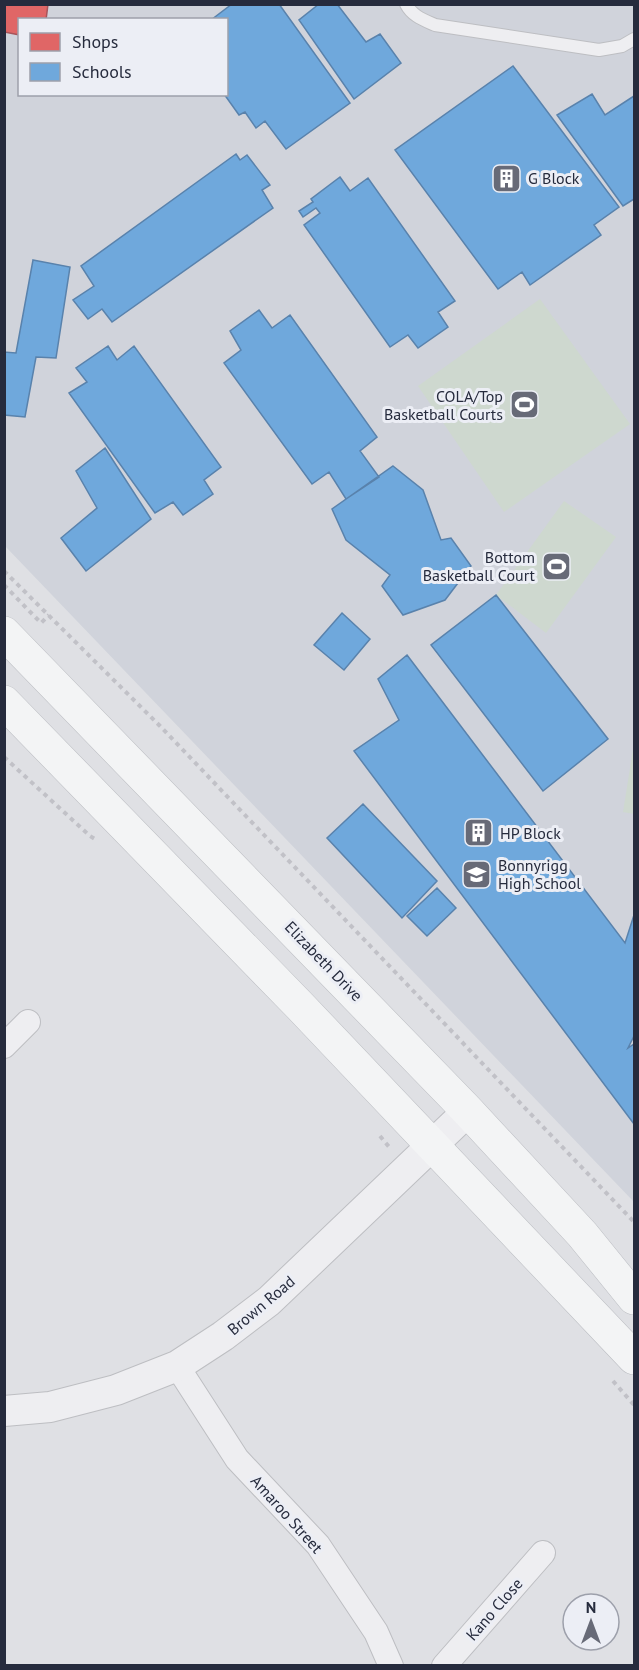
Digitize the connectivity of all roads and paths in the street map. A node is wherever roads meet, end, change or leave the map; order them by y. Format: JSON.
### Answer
{"nodes":[{"id":1,"x":406,"y":4,"type":"edge"},
{"id":2,"x":634,"y":39,"type":"edge"},
{"id":3,"x":4,"y":571,"type":"edge"},
{"id":4,"x":4,"y":585,"type":"edge"},
{"id":5,"x":49,"y":615,"type":"junction"},
{"id":6,"x":4,"y":633,"type":"edge"},
{"id":7,"x":4,"y":702,"type":"edge"},
{"id":8,"x":27,"y":1022,"type":"dead end"},
{"id":9,"x":4,"y":1046,"type":"edge"},
{"id":10,"x":468,"y":1111,"type":"junction"},
{"id":11,"x":432,"y":1144,"type":"junction"},
{"id":12,"x":634,"y":1222,"type":"edge"},
{"id":13,"x":634,"y":1298,"type":"edge"},
{"id":14,"x":634,"y":1358,"type":"edge"},
{"id":15,"x":177,"y":1366,"type":"junction"},
{"id":16,"x":4,"y":1411,"type":"edge"},
{"id":17,"x":543,"y":1553,"type":"dead end"},
{"id":18,"x":391,"y":1665,"type":"edge"},
{"id":19,"x":444,"y":1665,"type":"edge"}],
"edges":[{"from":1,"to":2,"type":"lane"},
{"from":3,"to":5,"type":"path"},
{"from":4,"to":5,"type":"path"},
{"from":5,"to":12,"type":"path"},
{"from":6,"to":10,"type":"main road","name":"Elizabeth Drive"},
{"from":7,"to":11,"type":"main road"},
{"from":8,"to":9,"type":"street"},
{"from":10,"to":11,"type":"street","name":"Brown Road"},
{"from":10,"to":13,"type":"main road","name":"Elizabeth Drive"},
{"from":11,"to":14,"type":"main road"},
{"from":11,"to":15,"type":"street","name":"Brown Road"},
{"from":15,"to":16,"type":"street","name":"Brown Road"},
{"from":15,"to":18,"type":"street","name":"Amaroo Street"},
{"from":17,"to":19,"type":"street","name":"Kano Close"}]}
